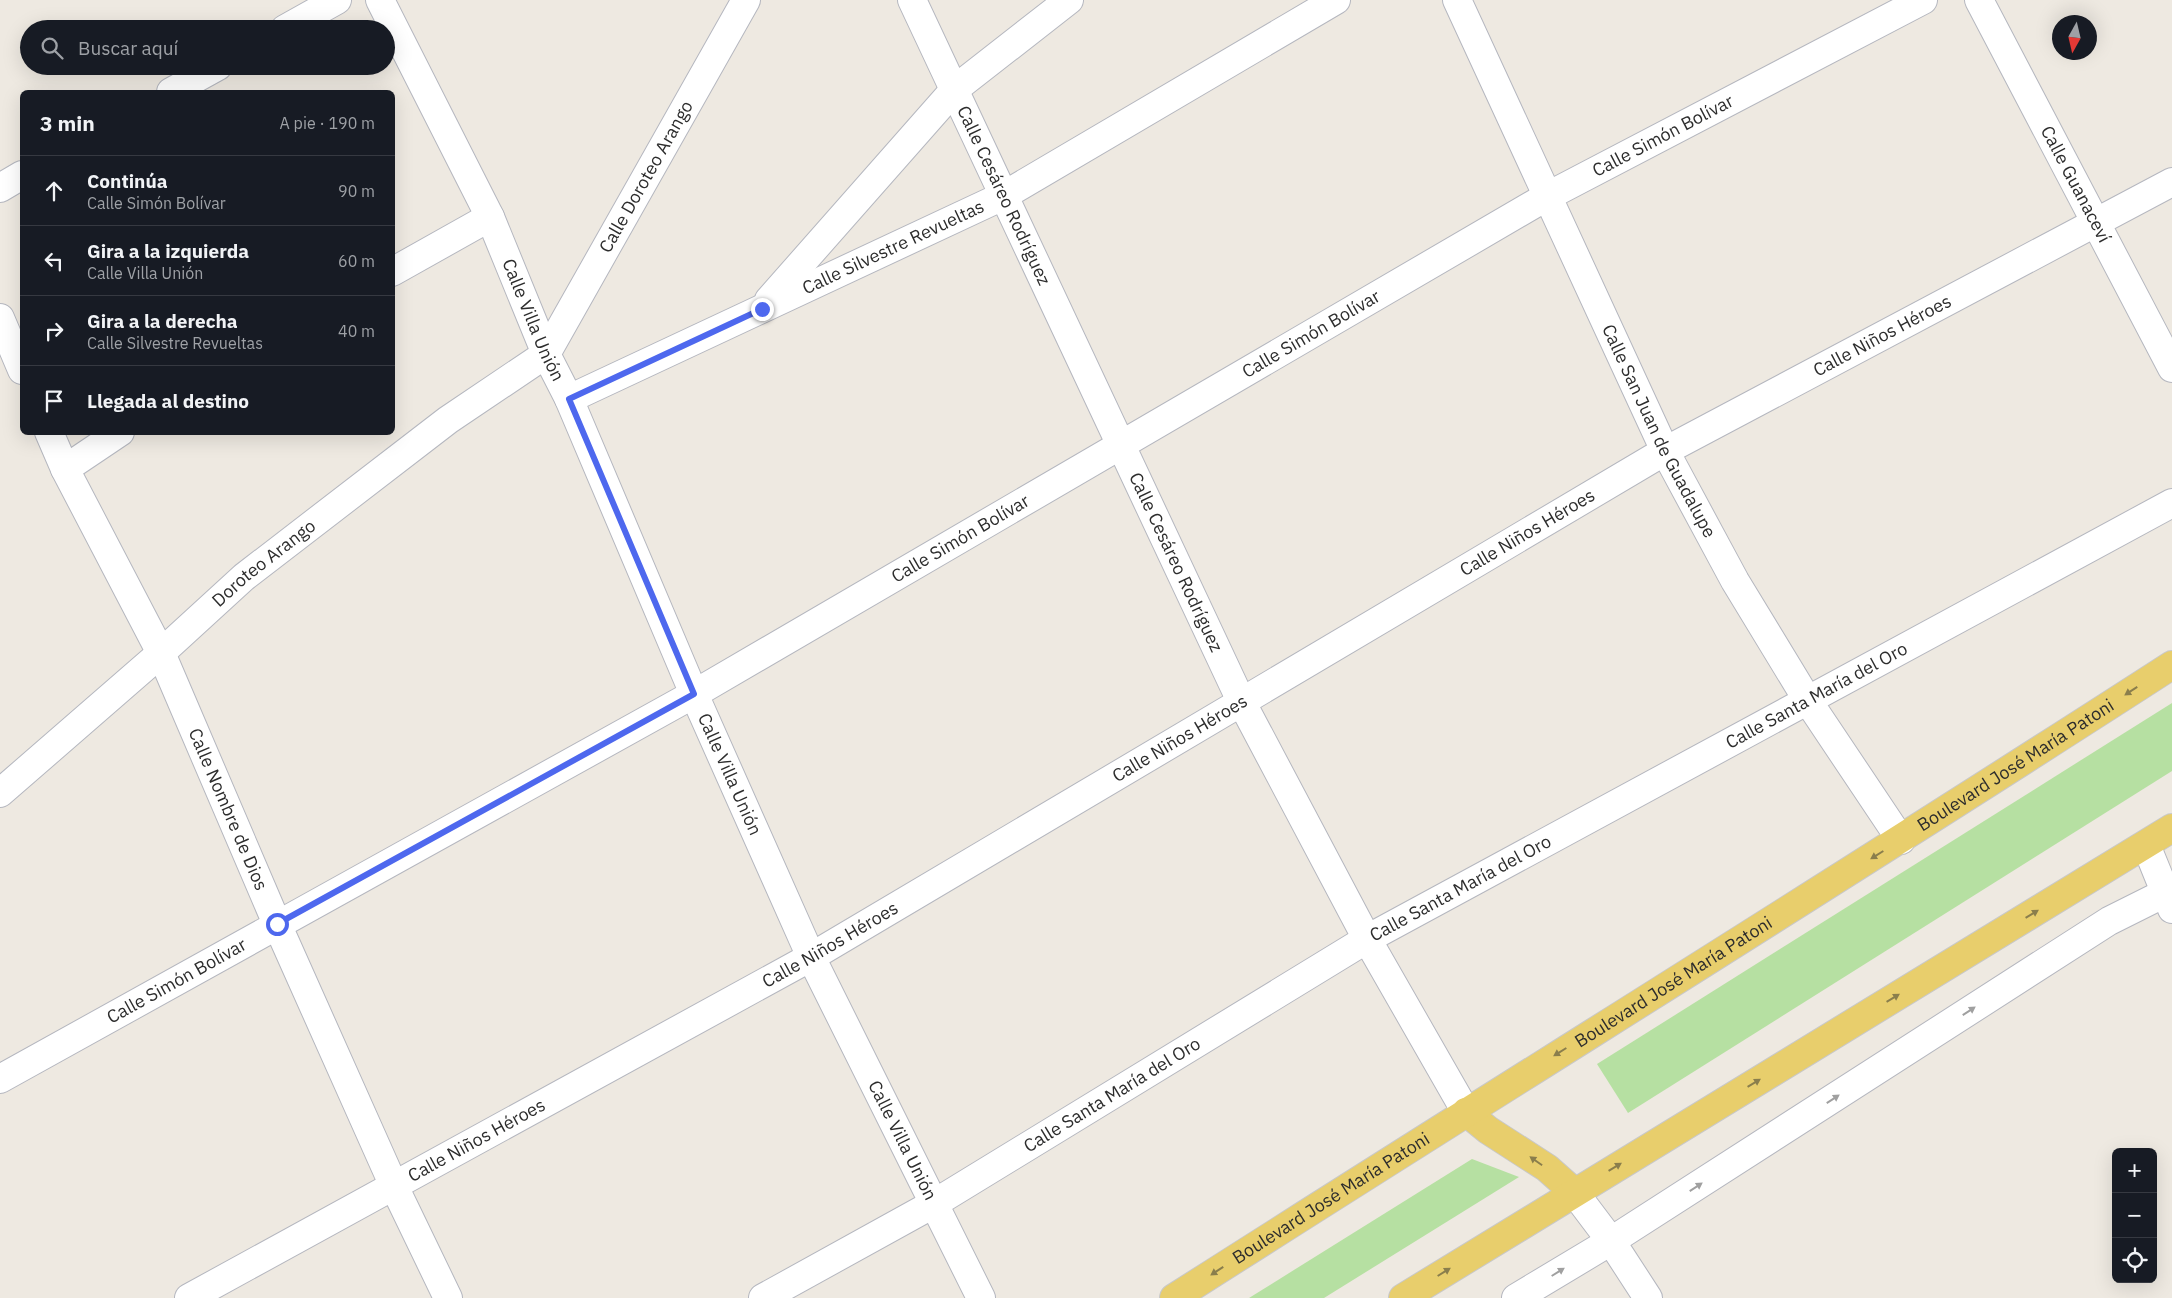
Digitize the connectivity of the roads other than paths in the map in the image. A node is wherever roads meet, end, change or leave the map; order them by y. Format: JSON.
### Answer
{"nodes":[{"id":1,"x":337,"y":0,"type":"edge"},
{"id":2,"x":380,"y":0,"type":"edge"},
{"id":3,"x":746,"y":0,"type":"edge"},
{"id":4,"x":912,"y":0,"type":"edge"},
{"id":5,"x":1068,"y":0,"type":"edge"},
{"id":6,"x":1336,"y":0,"type":"edge"},
{"id":7,"x":1457,"y":0,"type":"edge"},
{"id":8,"x":1923,"y":0,"type":"edge"},
{"id":9,"x":1979,"y":0,"type":"edge"},
{"id":10,"x":301,"y":20,"type":"edge"},
{"id":11,"x":390,"y":20,"type":"edge"},
{"id":12,"x":395,"y":30,"type":"edge"},
{"id":13,"x":202,"y":75,"type":"edge"},
{"id":14,"x":955,"y":88,"type":"junction"},
{"id":15,"x":175,"y":90,"type":"edge"},
{"id":16,"x":20,"y":176,"type":"edge"},
{"id":17,"x":2172,"y":182,"type":"edge"},
{"id":18,"x":0,"y":188,"type":"edge"},
{"id":19,"x":1003,"y":196,"type":"junction"},
{"id":20,"x":1546,"y":197,"type":"junction"},
{"id":21,"x":490,"y":217,"type":"junction"},
{"id":22,"x":2096,"y":225,"type":"junction"},
{"id":23,"x":395,"y":270,"type":"edge"},
{"id":24,"x":762,"y":309,"type":"junction"},
{"id":25,"x":0,"y":318,"type":"edge"},
{"id":26,"x":546,"y":354,"type":"junction"},
{"id":27,"x":20,"y":365,"type":"edge"},
{"id":28,"x":2172,"y":368,"type":"edge"},
{"id":29,"x":569,"y":399,"type":"junction"},
{"id":30,"x":50,"y":435,"type":"edge"},
{"id":31,"x":116,"y":435,"type":"edge"},
{"id":32,"x":1120,"y":446,"type":"junction"},
{"id":33,"x":1664,"y":451,"type":"junction"},
{"id":34,"x":65,"y":469,"type":"junction"},
{"id":35,"x":2172,"y":503,"type":"edge"},
{"id":36,"x":161,"y":653,"type":"junction"},
{"id":37,"x":2172,"y":665,"type":"edge"},
{"id":38,"x":694,"y":694,"type":"junction"},
{"id":39,"x":1241,"y":701,"type":"junction"},
{"id":40,"x":1808,"y":701,"type":"junction"},
{"id":41,"x":0,"y":793,"type":"edge"},
{"id":42,"x":2172,"y":828,"type":"edge"},
{"id":43,"x":1901,"y":840,"type":"junction"},
{"id":44,"x":2146,"y":845,"type":"junction"},
{"id":45,"x":2168,"y":901,"type":"edge"},
{"id":46,"x":277,"y":924,"type":"junction"},
{"id":47,"x":1367,"y":939,"type":"junction"},
{"id":48,"x":811,"y":957,"type":"junction"},
{"id":49,"x":0,"y":1079,"type":"edge"},
{"id":50,"x":1466,"y":1112,"type":"junction"},
{"id":51,"x":393,"y":1184,"type":"junction"},
{"id":52,"x":1574,"y":1192,"type":"junction"},
{"id":53,"x":935,"y":1203,"type":"junction"},
{"id":54,"x":1611,"y":1241,"type":"junction"},
{"id":55,"x":189,"y":1298,"type":"edge"},
{"id":56,"x":448,"y":1298,"type":"edge"},
{"id":57,"x":763,"y":1298,"type":"edge"},
{"id":58,"x":981,"y":1298,"type":"edge"},
{"id":59,"x":1174,"y":1298,"type":"edge"},
{"id":60,"x":1403,"y":1298,"type":"edge"},
{"id":61,"x":1516,"y":1298,"type":"edge"},
{"id":62,"x":1648,"y":1298,"type":"edge"}],
"edges":[{"from":1,"to":10,"type":"street"},
{"from":2,"to":11,"type":"street","name":"Calle Villa Unión"},
{"from":3,"to":26,"type":"street","name":"Calle Doroteo Arango"},
{"from":4,"to":14,"type":"street","name":"Calle Cesáreo Rodríguez"},
{"from":5,"to":14,"type":"street"},
{"from":6,"to":19,"type":"street","name":"Calle Silvestre Revueltas"},
{"from":7,"to":20,"type":"street","name":"Calle San Juan de Guadalupe"},
{"from":8,"to":20,"type":"street","name":"Calle Simón Bolívar"},
{"from":9,"to":22,"type":"street","name":"Calle Guanaceví"},
{"from":12,"to":21,"type":"street","name":"Calle Villa Unión"},
{"from":13,"to":15,"type":"street"},
{"from":14,"to":19,"type":"street","name":"Calle Cesáreo Rodríguez"},
{"from":14,"to":24,"type":"street"},
{"from":16,"to":18,"type":"street"},
{"from":17,"to":22,"type":"street","name":"Calle Niños Héroes"},
{"from":19,"to":24,"type":"street","name":"Calle Silvestre Revueltas"},
{"from":19,"to":32,"type":"street","name":"Calle Cesáreo Rodríguez"},
{"from":20,"to":32,"type":"street","name":"Calle Simón Bolívar"},
{"from":20,"to":33,"type":"street","name":"Calle San Juan de Guadalupe"},
{"from":21,"to":23,"type":"street"},
{"from":21,"to":26,"type":"street","name":"Calle Villa Unión"},
{"from":22,"to":28,"type":"street","name":"Calle Guanaceví"},
{"from":22,"to":33,"type":"street","name":"Calle Niños Héroes"},
{"from":24,"to":29,"type":"street","name":"Calle Silvestre Revueltas"},
{"from":25,"to":27,"type":"street"},
{"from":26,"to":29,"type":"street","name":"Calle Villa Unión"},
{"from":26,"to":36,"type":"street","name":"Doroteo Arango"},
{"from":29,"to":38,"type":"street","name":"Calle Villa Unión"},
{"from":30,"to":34,"type":"street","name":"Calle Nombre de Dios"},
{"from":31,"to":34,"type":"street"},
{"from":32,"to":38,"type":"street","name":"Calle Simón Bolívar"},
{"from":32,"to":39,"type":"street","name":"Calle Cesáreo Rodríguez"},
{"from":33,"to":39,"type":"street","name":"Calle Niños Héroes"},
{"from":33,"to":40,"type":"street","name":"Calle San Juan de Guadalupe"},
{"from":34,"to":36,"type":"street","name":"Calle Nombre de Dios"},
{"from":35,"to":40,"type":"street","name":"Calle Santa María del Oro"},
{"from":36,"to":41,"type":"street","name":"Doroteo Arango"},
{"from":36,"to":46,"type":"street","name":"Calle Nombre de Dios"},
{"from":37,"to":43,"type":"main road","name":"Boulevard José María Patoni","one_way":true},
{"from":38,"to":46,"type":"street","name":"Calle Simón Bolívar"},
{"from":38,"to":48,"type":"street","name":"Calle Villa Unión"},
{"from":39,"to":47,"type":"street","name":"Calle Cesáreo Rodríguez"},
{"from":39,"to":48,"type":"street","name":"Calle Niños Héroes"},
{"from":40,"to":43,"type":"street","name":"Calle San Juan de Guadalupe"},
{"from":40,"to":47,"type":"street","name":"Calle Santa María del Oro"},
{"from":42,"to":44,"type":"main road"},
{"from":43,"to":50,"type":"main road","name":"Boulevard José María Patoni","one_way":true},
{"from":44,"to":45,"type":"street"},
{"from":52,"to":44,"type":"main road","one_way":true},
{"from":54,"to":45,"type":"street","one_way":true},
{"from":46,"to":49,"type":"street","name":"Calle Simón Bolívar"},
{"from":46,"to":51,"type":"street","name":"Calle Nombre de Dios"},
{"from":47,"to":50,"type":"street","name":"Calle Cesáreo Rodríguez"},
{"from":47,"to":53,"type":"street","name":"Calle Santa María del Oro"},
{"from":48,"to":51,"type":"street","name":"Calle Niños Héroes"},
{"from":48,"to":53,"type":"street","name":"Calle Villa Unión"},
{"from":52,"to":50,"type":"main road","one_way":true},
{"from":50,"to":59,"type":"main road","name":"Boulevard José María Patoni","one_way":true},
{"from":51,"to":55,"type":"street","name":"Calle Niños Héroes"},
{"from":51,"to":56,"type":"street","name":"Calle Nombre de Dios"},
{"from":52,"to":54,"type":"street"},
{"from":60,"to":52,"type":"main road","one_way":true},
{"from":53,"to":57,"type":"street","name":"Calle Santa María del Oro"},
{"from":53,"to":58,"type":"street","name":"Calle Villa Unión"},
{"from":61,"to":54,"type":"street","one_way":true},
{"from":54,"to":62,"type":"street"}]}
